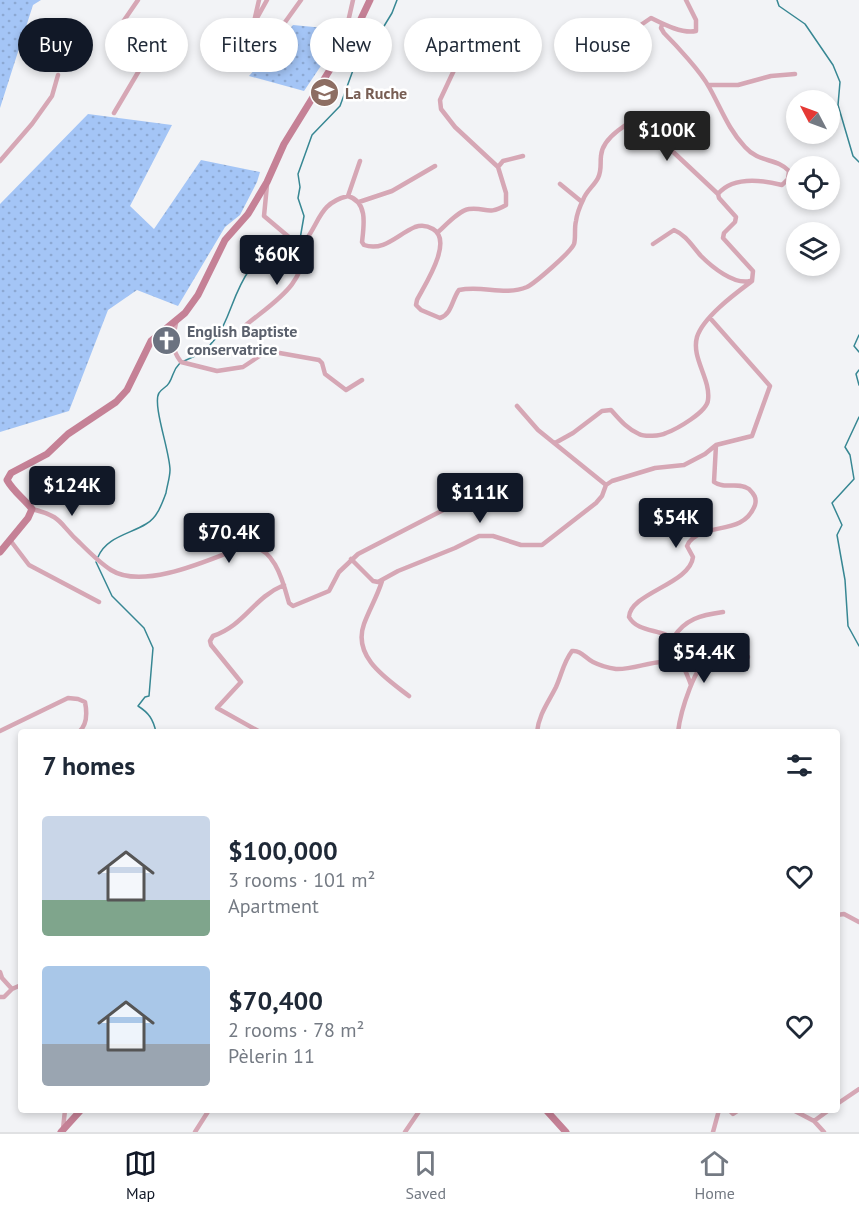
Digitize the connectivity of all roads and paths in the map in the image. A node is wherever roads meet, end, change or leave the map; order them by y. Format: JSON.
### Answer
{"nodes":[{"id":1,"x":138,"y":0,"type":"edge"},
{"id":2,"x":259,"y":0,"type":"edge"},
{"id":3,"x":267,"y":0,"type":"edge"},
{"id":4,"x":301,"y":0,"type":"edge"},
{"id":5,"x":353,"y":0,"type":"edge"},
{"id":6,"x":370,"y":0,"type":"edge"},
{"id":7,"x":686,"y":0,"type":"edge"},
{"id":8,"x":256,"y":18,"type":"edge"},
{"id":9,"x":257,"y":18,"type":"edge"},
{"id":10,"x":288,"y":18,"type":"edge"},
{"id":11,"x":349,"y":18,"type":"edge"},
{"id":12,"x":361,"y":18,"type":"edge"},
{"id":13,"x":652,"y":19,"type":"edge"},
{"id":14,"x":662,"y":25,"type":"junction"},
{"id":15,"x":329,"y":72,"type":"edge"},
{"id":16,"x":454,"y":72,"type":"edge"},
{"id":17,"x":795,"y":74,"type":"dead end"},
{"id":18,"x":58,"y":75,"type":"dead end"},
{"id":19,"x":708,"y":85,"type":"junction"},
{"id":20,"x":114,"y":113,"type":"dead end"},
{"id":21,"x":522,"y":156,"type":"dead end"},
{"id":22,"x":0,"y":161,"type":"edge"},
{"id":23,"x":360,"y":161,"type":"dead end"},
{"id":24,"x":435,"y":166,"type":"dead end"},
{"id":25,"x":498,"y":167,"type":"junction"},
{"id":26,"x":267,"y":182,"type":"junction"},
{"id":27,"x":560,"y":184,"type":"dead end"},
{"id":28,"x":718,"y":194,"type":"junction"},
{"id":29,"x":348,"y":196,"type":"junction"},
{"id":30,"x":359,"y":202,"type":"junction"},
{"id":31,"x":582,"y":202,"type":"junction"},
{"id":32,"x":438,"y":232,"type":"junction"},
{"id":33,"x":305,"y":241,"type":"junction"},
{"id":34,"x":653,"y":244,"type":"dead end"},
{"id":35,"x":752,"y":281,"type":"junction"},
{"id":36,"x":177,"y":318,"type":"junction"},
{"id":37,"x":710,"y":318,"type":"junction"},
{"id":38,"x":246,"y":325,"type":"dead end"},
{"id":39,"x":362,"y":380,"type":"dead end"},
{"id":40,"x":517,"y":406,"type":"dead end"},
{"id":41,"x":555,"y":443,"type":"junction"},
{"id":42,"x":716,"y":445,"type":"junction"},
{"id":43,"x":3,"y":480,"type":"edge"},
{"id":44,"x":606,"y":485,"type":"junction"},
{"id":45,"x":452,"y":506,"type":"dead end"},
{"id":46,"x":32,"y":509,"type":"junction"},
{"id":47,"x":10,"y":540,"type":"junction"},
{"id":48,"x":0,"y":552,"type":"edge"},
{"id":49,"x":351,"y":559,"type":"junction"},
{"id":50,"x":382,"y":582,"type":"junction"},
{"id":51,"x":284,"y":585,"type":"junction"},
{"id":52,"x":99,"y":602,"type":"dead end"},
{"id":53,"x":723,"y":612,"type":"dead end"},
{"id":54,"x":673,"y":638,"type":"junction"},
{"id":55,"x":748,"y":657,"type":"dead end"},
{"id":56,"x":683,"y":665,"type":"junction"},
{"id":57,"x":691,"y":685,"type":"junction"},
{"id":58,"x":409,"y":696,"type":"dead end"},
{"id":59,"x":83,"y":729,"type":"edge"},
{"id":60,"x":255,"y":729,"type":"edge"},
{"id":61,"x":538,"y":729,"type":"edge"},
{"id":62,"x":678,"y":729,"type":"edge"},
{"id":63,"x":0,"y":731,"type":"edge"},
{"id":64,"x":840,"y":915,"type":"edge"},
{"id":65,"x":859,"y":922,"type":"edge"},
{"id":66,"x":0,"y":972,"type":"edge"},
{"id":67,"x":18,"y":986,"type":"edge"},
{"id":68,"x":12,"y":989,"type":"junction"},
{"id":69,"x":0,"y":997,"type":"edge"},
{"id":70,"x":859,"y":1089,"type":"edge"},
{"id":71,"x":840,"y":1102,"type":"edge"},
{"id":72,"x":64,"y":1113,"type":"edge"},
{"id":73,"x":78,"y":1113,"type":"edge"},
{"id":74,"x":207,"y":1113,"type":"edge"},
{"id":75,"x":418,"y":1113,"type":"edge"},
{"id":76,"x":550,"y":1113,"type":"edge"},
{"id":77,"x":718,"y":1113,"type":"edge"},
{"id":78,"x":799,"y":1113,"type":"edge"},
{"id":79,"x":825,"y":1113,"type":"edge"},
{"id":80,"x":814,"y":1121,"type":"junction"},
{"id":81,"x":63,"y":1131,"type":"edge"},
{"id":82,"x":195,"y":1132,"type":"edge"},
{"id":83,"x":405,"y":1132,"type":"edge"},
{"id":84,"x":566,"y":1132,"type":"edge"},
{"id":85,"x":713,"y":1132,"type":"edge"},
{"id":86,"x":824,"y":1132,"type":"edge"}],
"edges":[{"from":1,"to":20,"type":"street"},
{"from":2,"to":8,"type":"street"},
{"from":3,"to":9,"type":"street"},
{"from":4,"to":10,"type":"street"},
{"from":5,"to":11,"type":"street"},
{"from":6,"to":12,"type":"main road"},
{"from":7,"to":14,"type":"street"},
{"from":13,"to":14,"type":"street"},
{"from":14,"to":19,"type":"street"},
{"from":15,"to":26,"type":"main road"},
{"from":16,"to":25,"type":"street"},
{"from":17,"to":19,"type":"street"},
{"from":18,"to":22,"type":"street"},
{"from":19,"to":28,"type":"street"},
{"from":21,"to":25,"type":"street"},
{"from":23,"to":29,"type":"street"},
{"from":24,"to":30,"type":"street"},
{"from":25,"to":32,"type":"street"},
{"from":26,"to":33,"type":"street"},
{"from":26,"to":36,"type":"main road"},
{"from":27,"to":31,"type":"street"},
{"from":28,"to":31,"type":"street"},
{"from":28,"to":35,"type":"street"},
{"from":29,"to":30,"type":"street"},
{"from":29,"to":33,"type":"street"},
{"from":30,"to":32,"type":"street"},
{"from":31,"to":32,"type":"street"},
{"from":33,"to":38,"type":"street"},
{"from":34,"to":35,"type":"street"},
{"from":35,"to":37,"type":"street"},
{"from":36,"to":39,"type":"street"},
{"from":36,"to":43,"type":"main road"},
{"from":37,"to":41,"type":"street"},
{"from":37,"to":42,"type":"street"},
{"from":40,"to":41,"type":"street"},
{"from":41,"to":44,"type":"street"},
{"from":42,"to":44,"type":"street"},
{"from":42,"to":54,"type":"street"},
{"from":43,"to":46,"type":"main road"},
{"from":44,"to":50,"type":"street"},
{"from":45,"to":49,"type":"street"},
{"from":46,"to":47,"type":"main road"},
{"from":46,"to":51,"type":"street"},
{"from":47,"to":48,"type":"main road"},
{"from":47,"to":52,"type":"street"},
{"from":49,"to":50,"type":"street"},
{"from":49,"to":51,"type":"street"},
{"from":50,"to":58,"type":"street"},
{"from":51,"to":60,"type":"street"},
{"from":53,"to":54,"type":"street"},
{"from":54,"to":56,"type":"street"},
{"from":55,"to":57,"type":"street"},
{"from":56,"to":57,"type":"street"},
{"from":56,"to":61,"type":"street"},
{"from":57,"to":62,"type":"street"},
{"from":59,"to":63,"type":"street"},
{"from":64,"to":65,"type":"street"},
{"from":66,"to":68,"type":"street"},
{"from":67,"to":68,"type":"street"},
{"from":68,"to":69,"type":"street"},
{"from":70,"to":71,"type":"street"},
{"from":72,"to":81,"type":"street"},
{"from":73,"to":81,"type":"main road"},
{"from":74,"to":82,"type":"street"},
{"from":75,"to":83,"type":"street"},
{"from":76,"to":84,"type":"main road"},
{"from":77,"to":85,"type":"street"},
{"from":78,"to":80,"type":"street"},
{"from":79,"to":80,"type":"street"},
{"from":80,"to":86,"type":"street"}]}
